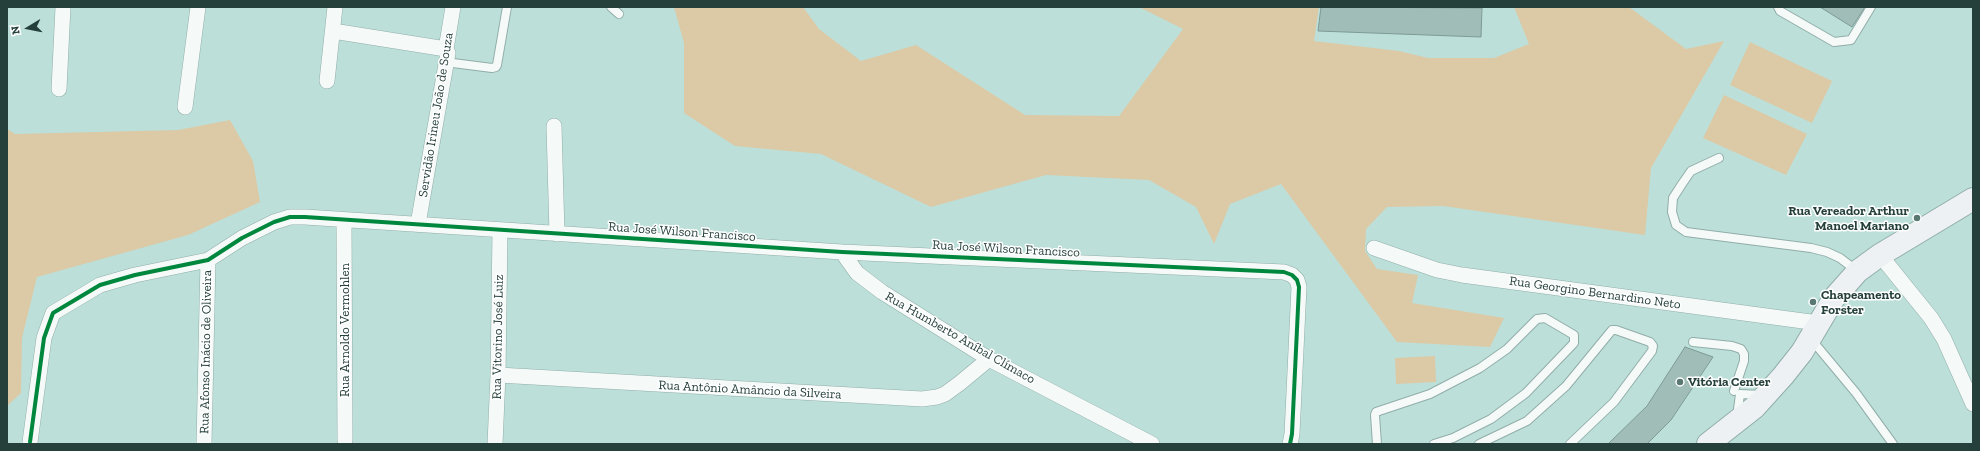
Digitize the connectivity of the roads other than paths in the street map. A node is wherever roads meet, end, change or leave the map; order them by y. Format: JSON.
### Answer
{"nodes":[{"id":1,"x":63,"y":7,"type":"edge"},
{"id":2,"x":198,"y":7,"type":"edge"},
{"id":3,"x":335,"y":7,"type":"edge"},
{"id":4,"x":453,"y":7,"type":"edge"},
{"id":5,"x":507,"y":7,"type":"edge"},
{"id":6,"x":611,"y":7,"type":"edge"},
{"id":7,"x":1778,"y":7,"type":"edge"},
{"id":8,"x":1871,"y":7,"type":"edge"},
{"id":9,"x":619,"y":14,"type":"dead end"},
{"id":10,"x":334,"y":31,"type":"junction"},
{"id":11,"x":446,"y":56,"type":"junction"},
{"id":12,"x":327,"y":81,"type":"dead end"},
{"id":13,"x":59,"y":89,"type":"dead end"},
{"id":14,"x":184,"y":107,"type":"dead end"},
{"id":15,"x":554,"y":126,"type":"dead end"},
{"id":16,"x":1719,"y":158,"type":"dead end"},
{"id":17,"x":1973,"y":199,"type":"edge"},
{"id":18,"x":344,"y":221,"type":"junction"},
{"id":19,"x":418,"y":224,"type":"junction"},
{"id":20,"x":500,"y":230,"type":"junction"},
{"id":21,"x":557,"y":234,"type":"junction"},
{"id":22,"x":1374,"y":248,"type":"dead end"},
{"id":23,"x":842,"y":252,"type":"junction"},
{"id":24,"x":1880,"y":255,"type":"junction"},
{"id":25,"x":208,"y":260,"type":"junction"},
{"id":26,"x":1858,"y":272,"type":"junction"},
{"id":27,"x":1815,"y":331,"type":"junction"},
{"id":28,"x":1693,"y":342,"type":"dead end"},
{"id":29,"x":989,"y":359,"type":"junction"},
{"id":30,"x":498,"y":375,"type":"junction"},
{"id":31,"x":1734,"y":391,"type":"dead end"},
{"id":32,"x":1971,"y":396,"type":"edge"},
{"id":33,"x":345,"y":440,"type":"dead end"},
{"id":34,"x":30,"y":442,"type":"dead end"},
{"id":35,"x":204,"y":444,"type":"edge"},
{"id":36,"x":495,"y":444,"type":"edge"},
{"id":37,"x":1152,"y":444,"type":"edge"},
{"id":38,"x":1290,"y":444,"type":"edge"},
{"id":39,"x":1377,"y":444,"type":"edge"},
{"id":40,"x":1434,"y":444,"type":"edge"},
{"id":41,"x":1479,"y":444,"type":"edge"},
{"id":42,"x":1570,"y":444,"type":"edge"},
{"id":43,"x":1708,"y":444,"type":"edge"},
{"id":44,"x":1893,"y":444,"type":"edge"}],
"edges":[{"from":1,"to":13,"type":"street"},
{"from":2,"to":14,"type":"street"},
{"from":3,"to":10,"type":"street"},
{"from":4,"to":11,"type":"street","name":"Servidão Irineu João de Souza"},
{"from":5,"to":11,"type":"lane"},
{"from":6,"to":9,"type":"lane"},
{"from":7,"to":8,"type":"lane"},
{"from":10,"to":11,"type":"street"},
{"from":10,"to":12,"type":"street"},
{"from":11,"to":19,"type":"street","name":"Servidão Irineu João de Souza"},
{"from":15,"to":21,"type":"street"},
{"from":16,"to":26,"type":"lane"},
{"from":17,"to":24,"type":"main road"},
{"from":18,"to":19,"type":"street","name":"Rua José Wilson Francisco"},
{"from":18,"to":25,"type":"street","name":"Rua José Wilson Francisco"},
{"from":18,"to":33,"type":"street","name":"Rua Arnoldo Vermohlen"},
{"from":19,"to":20,"type":"street","name":"Rua José Wilson Francisco"},
{"from":20,"to":21,"type":"street","name":"Rua José Wilson Francisco"},
{"from":20,"to":30,"type":"street","name":"Rua Vitorino José Luiz"},
{"from":21,"to":23,"type":"street","name":"Rua José Wilson Francisco"},
{"from":22,"to":27,"type":"street","name":"Rua Georgino Bernardino Neto"},
{"from":23,"to":29,"type":"street","name":"Rua Humberto Aníbal Clímaco"},
{"from":23,"to":38,"type":"street","name":"Rua José Wilson Francisco"},
{"from":24,"to":26,"type":"main road"},
{"from":24,"to":32,"type":"street"},
{"from":25,"to":34,"type":"street","name":"Rua José Wilson Francisco"},
{"from":25,"to":35,"type":"street","name":"Rua Afonso Inácio de Oliveira"},
{"from":26,"to":27,"type":"main road"},
{"from":27,"to":43,"type":"main road"},
{"from":27,"to":44,"type":"lane"},
{"from":28,"to":31,"type":"lane"},
{"from":29,"to":30,"type":"street","name":"Rua Antônio Amâncio da Silveira"},
{"from":29,"to":37,"type":"street","name":"Rua Humberto Aníbal Clímaco"},
{"from":30,"to":36,"type":"street","name":"Rua Vitorino José Luiz"},
{"from":39,"to":40,"type":"lane"},
{"from":41,"to":42,"type":"lane"}]}
